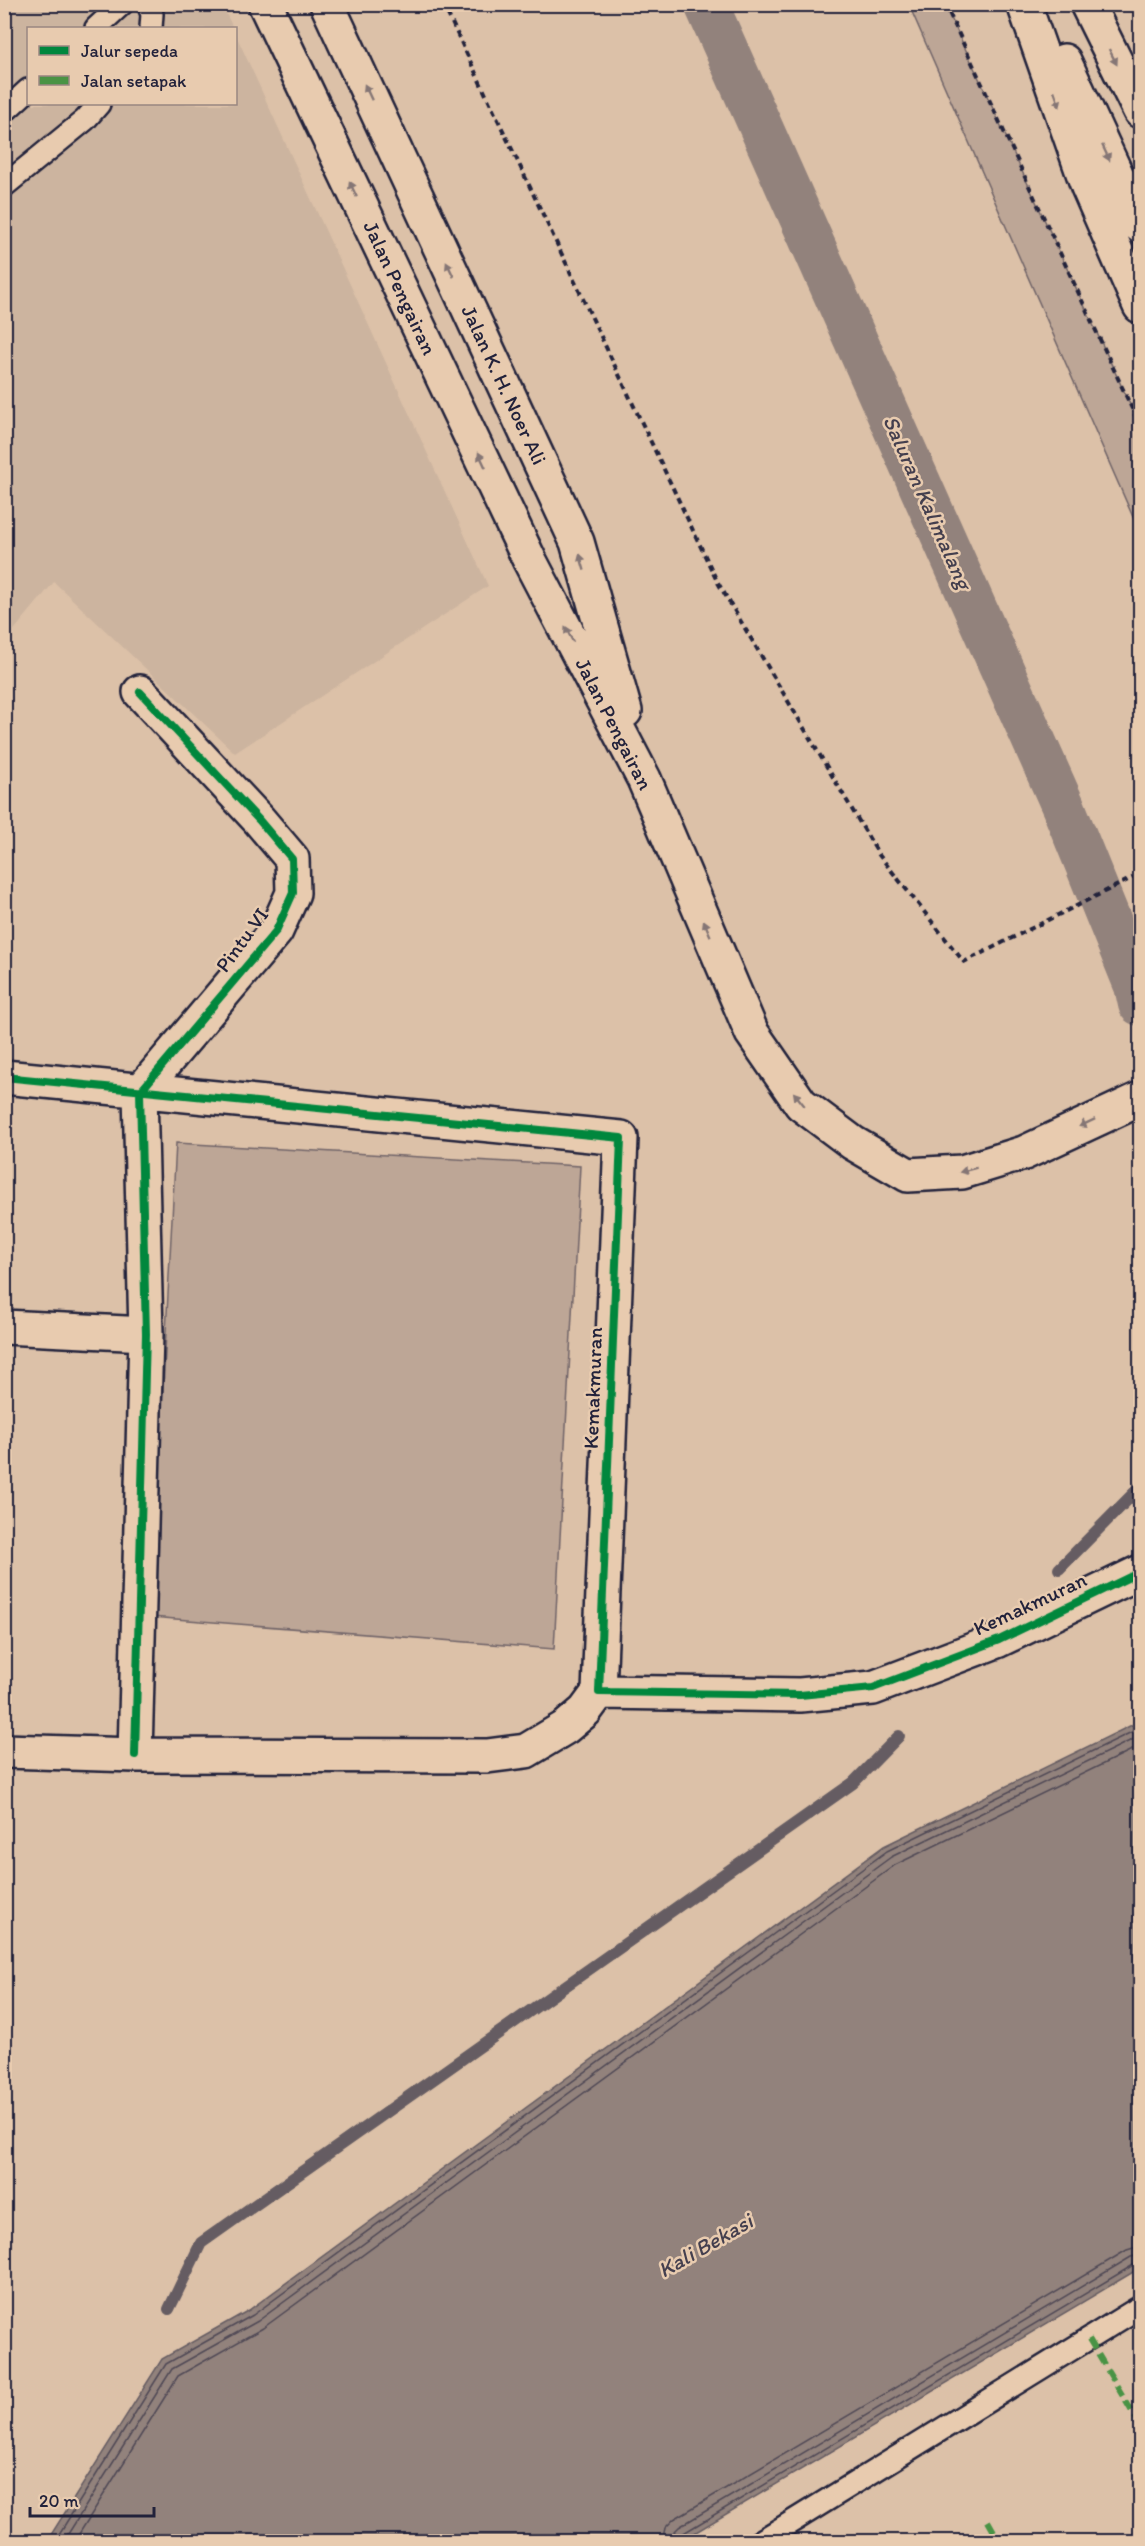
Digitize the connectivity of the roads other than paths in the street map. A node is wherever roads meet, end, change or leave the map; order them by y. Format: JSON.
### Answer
{"nodes":[{"id":1,"x":122,"y":4,"type":"edge"},
{"id":2,"x":148,"y":4,"type":"edge"},
{"id":3,"x":265,"y":4,"type":"edge"},
{"id":4,"x":327,"y":4,"type":"edge"},
{"id":5,"x":1024,"y":4,"type":"edge"},
{"id":6,"x":1039,"y":4,"type":"edge"},
{"id":7,"x":1087,"y":4,"type":"edge"},
{"id":8,"x":97,"y":27,"type":"edge"},
{"id":9,"x":151,"y":27,"type":"edge"},
{"id":10,"x":27,"y":91,"type":"edge"},
{"id":11,"x":98,"y":105,"type":"edge"},
{"id":12,"x":1140,"y":111,"type":"edge"},
{"id":13,"x":4,"y":112,"type":"edge"},
{"id":14,"x":4,"y":186,"type":"edge"},
{"id":15,"x":1140,"y":226,"type":"edge"},
{"id":16,"x":1140,"y":306,"type":"edge"},
{"id":17,"x":140,"y":692,"type":"dead end"},
{"id":18,"x":644,"y":780,"type":"junction"},
{"id":19,"x":4,"y":1077,"type":"edge"},
{"id":20,"x":140,"y":1092,"type":"junction"},
{"id":21,"x":1140,"y":1099,"type":"edge"},
{"id":22,"x":4,"y":1327,"type":"edge"},
{"id":23,"x":146,"y":1334,"type":"junction"},
{"id":24,"x":1140,"y":1572,"type":"edge"},
{"id":25,"x":599,"y":1692,"type":"junction"},
{"id":26,"x":4,"y":1752,"type":"edge"},
{"id":27,"x":135,"y":1755,"type":"junction"},
{"id":28,"x":1140,"y":2307,"type":"edge"},
{"id":29,"x":759,"y":2541,"type":"edge"}],
"edges":[{"from":1,"to":8,"type":"lane"},
{"from":2,"to":9,"type":"lane"},
{"from":18,"to":3,"type":"main road","name":"Jalan Pengairan","one_way":true},
{"from":18,"to":4,"type":"main road","name":"Jalan K. H. Noer Ali","one_way":true},
{"from":5,"to":16,"type":"main road","one_way":true},
{"from":6,"to":15,"type":"main road","one_way":true},
{"from":7,"to":12,"type":"main road","one_way":true},
{"from":10,"to":13,"type":"lane"},
{"from":11,"to":14,"type":"lane"},
{"from":17,"to":20,"type":"main road","name":"Pintu VI"},
{"from":21,"to":18,"type":"main road","name":"Jalan Pengairan","one_way":true},
{"from":19,"to":20,"type":"main road","name":"Kemakmuran"},
{"from":20,"to":23,"type":"main road"},
{"from":20,"to":25,"type":"main road","name":"Kemakmuran"},
{"from":22,"to":23,"type":"main road"},
{"from":23,"to":27,"type":"main road"},
{"from":24,"to":25,"type":"main road","name":"Kemakmuran"},
{"from":25,"to":27,"type":"main road"},
{"from":26,"to":27,"type":"main road"},
{"from":28,"to":29,"type":"lane"}]}
